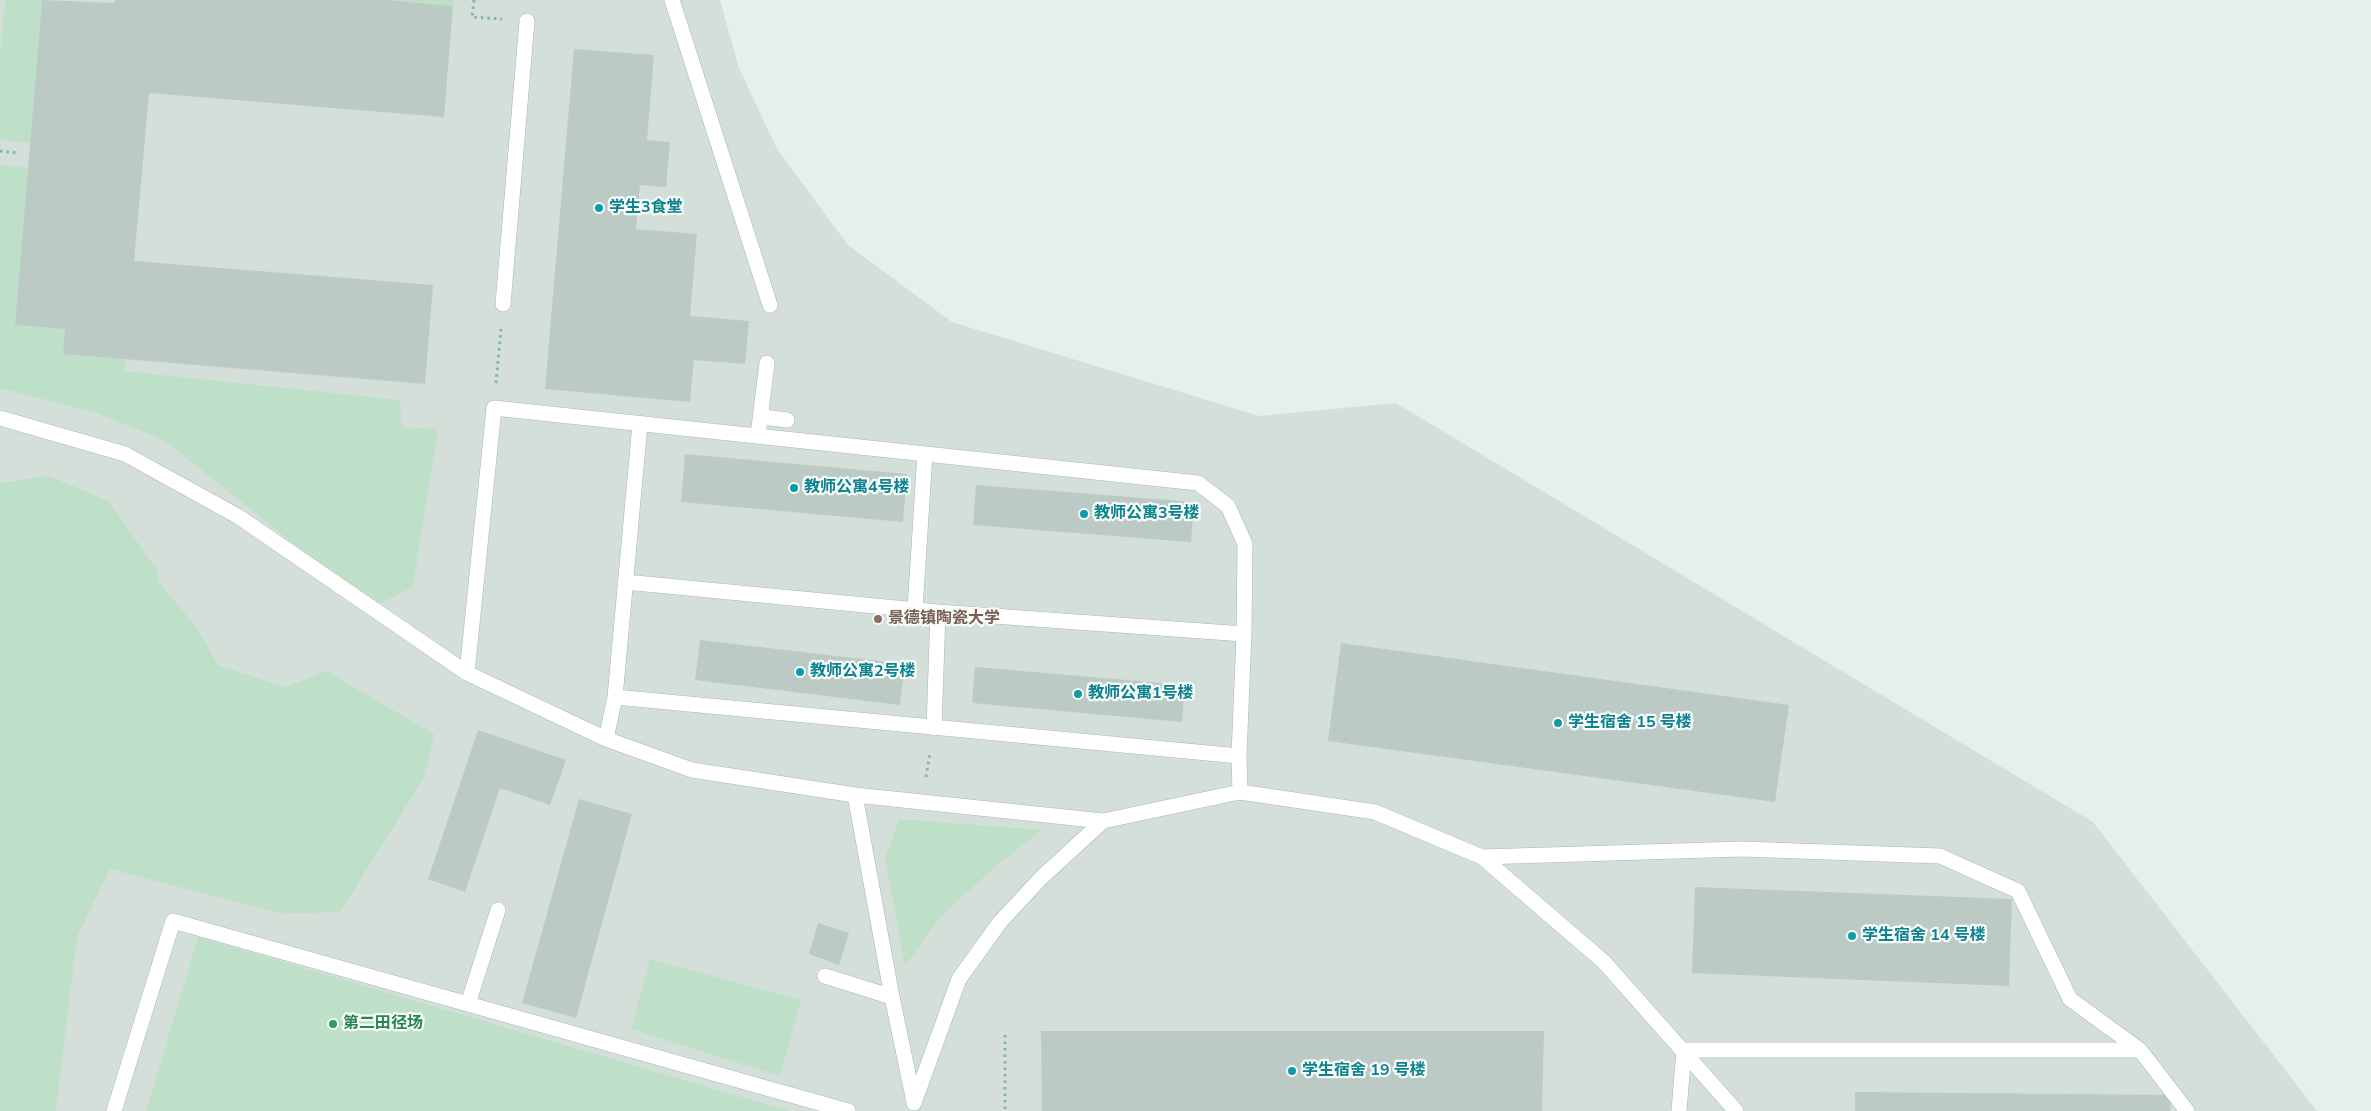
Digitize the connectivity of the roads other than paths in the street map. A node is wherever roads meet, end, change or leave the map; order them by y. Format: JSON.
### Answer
{"nodes":[{"id":1,"x":672,"y":0,"type":"edge"},
{"id":2,"x":527,"y":21,"type":"road end"},
{"id":3,"x":503,"y":304,"type":"road end"},
{"id":4,"x":770,"y":305,"type":"dead end"},
{"id":5,"x":767,"y":364,"type":"dead end"},
{"id":6,"x":762,"y":417,"type":"junction"},
{"id":7,"x":0,"y":418,"type":"edge"},
{"id":8,"x":787,"y":420,"type":"dead end"},
{"id":9,"x":640,"y":424,"type":"junction"},
{"id":10,"x":758,"y":436,"type":"junction"},
{"id":11,"x":925,"y":454,"type":"junction"},
{"id":12,"x":625,"y":582,"type":"junction"},
{"id":13,"x":914,"y":609,"type":"junction"},
{"id":14,"x":938,"y":612,"type":"junction"},
{"id":15,"x":1244,"y":634,"type":"junction"},
{"id":16,"x":467,"y":673,"type":"junction"},
{"id":17,"x":615,"y":697,"type":"junction"},
{"id":18,"x":934,"y":728,"type":"junction"},
{"id":19,"x":606,"y":739,"type":"junction"},
{"id":20,"x":1239,"y":756,"type":"junction"},
{"id":21,"x":1240,"y":792,"type":"junction"},
{"id":22,"x":855,"y":795,"type":"junction"},
{"id":23,"x":1103,"y":821,"type":"junction"},
{"id":24,"x":1482,"y":857,"type":"junction"},
{"id":25,"x":498,"y":910,"type":"dead end"},
{"id":26,"x":825,"y":976,"type":"dead end"},
{"id":27,"x":892,"y":997,"type":"junction"},
{"id":28,"x":468,"y":1004,"type":"junction"},
{"id":29,"x":1684,"y":1050,"type":"junction"},
{"id":30,"x":2140,"y":1050,"type":"junction"},
{"id":31,"x":914,"y":1107,"type":"edge"},
{"id":32,"x":114,"y":1111,"type":"edge"},
{"id":33,"x":848,"y":1111,"type":"edge"},
{"id":34,"x":1679,"y":1111,"type":"edge"},
{"id":35,"x":1736,"y":1111,"type":"edge"},
{"id":36,"x":2187,"y":1111,"type":"edge"}],
"edges":[{"from":1,"to":4,"type":"street"},
{"from":2,"to":3,"type":"street"},
{"from":5,"to":6,"type":"street"},
{"from":6,"to":8,"type":"street"},
{"from":6,"to":10,"type":"street"},
{"from":7,"to":16,"type":"street"},
{"from":9,"to":10,"type":"street"},
{"from":9,"to":12,"type":"street"},
{"from":9,"to":16,"type":"street"},
{"from":10,"to":11,"type":"street"},
{"from":11,"to":13,"type":"street"},
{"from":11,"to":15,"type":"street"},
{"from":12,"to":13,"type":"street"},
{"from":12,"to":17,"type":"street"},
{"from":13,"to":14,"type":"street"},
{"from":14,"to":15,"type":"street"},
{"from":14,"to":18,"type":"street"},
{"from":15,"to":20,"type":"street"},
{"from":16,"to":19,"type":"street"},
{"from":17,"to":18,"type":"street"},
{"from":17,"to":19,"type":"street"},
{"from":18,"to":20,"type":"street"},
{"from":19,"to":22,"type":"street"},
{"from":20,"to":21,"type":"street"},
{"from":21,"to":23,"type":"street"},
{"from":21,"to":24,"type":"street"},
{"from":22,"to":23,"type":"street"},
{"from":22,"to":27,"type":"street"},
{"from":23,"to":31,"type":"street"},
{"from":24,"to":29,"type":"street"},
{"from":24,"to":30,"type":"street"},
{"from":25,"to":28,"type":"street"},
{"from":26,"to":27,"type":"street"},
{"from":27,"to":31,"type":"street"},
{"from":28,"to":32,"type":"street"},
{"from":28,"to":33,"type":"street"},
{"from":29,"to":30,"type":"street"},
{"from":29,"to":34,"type":"street"},
{"from":29,"to":35,"type":"street"},
{"from":30,"to":36,"type":"street"}]}
